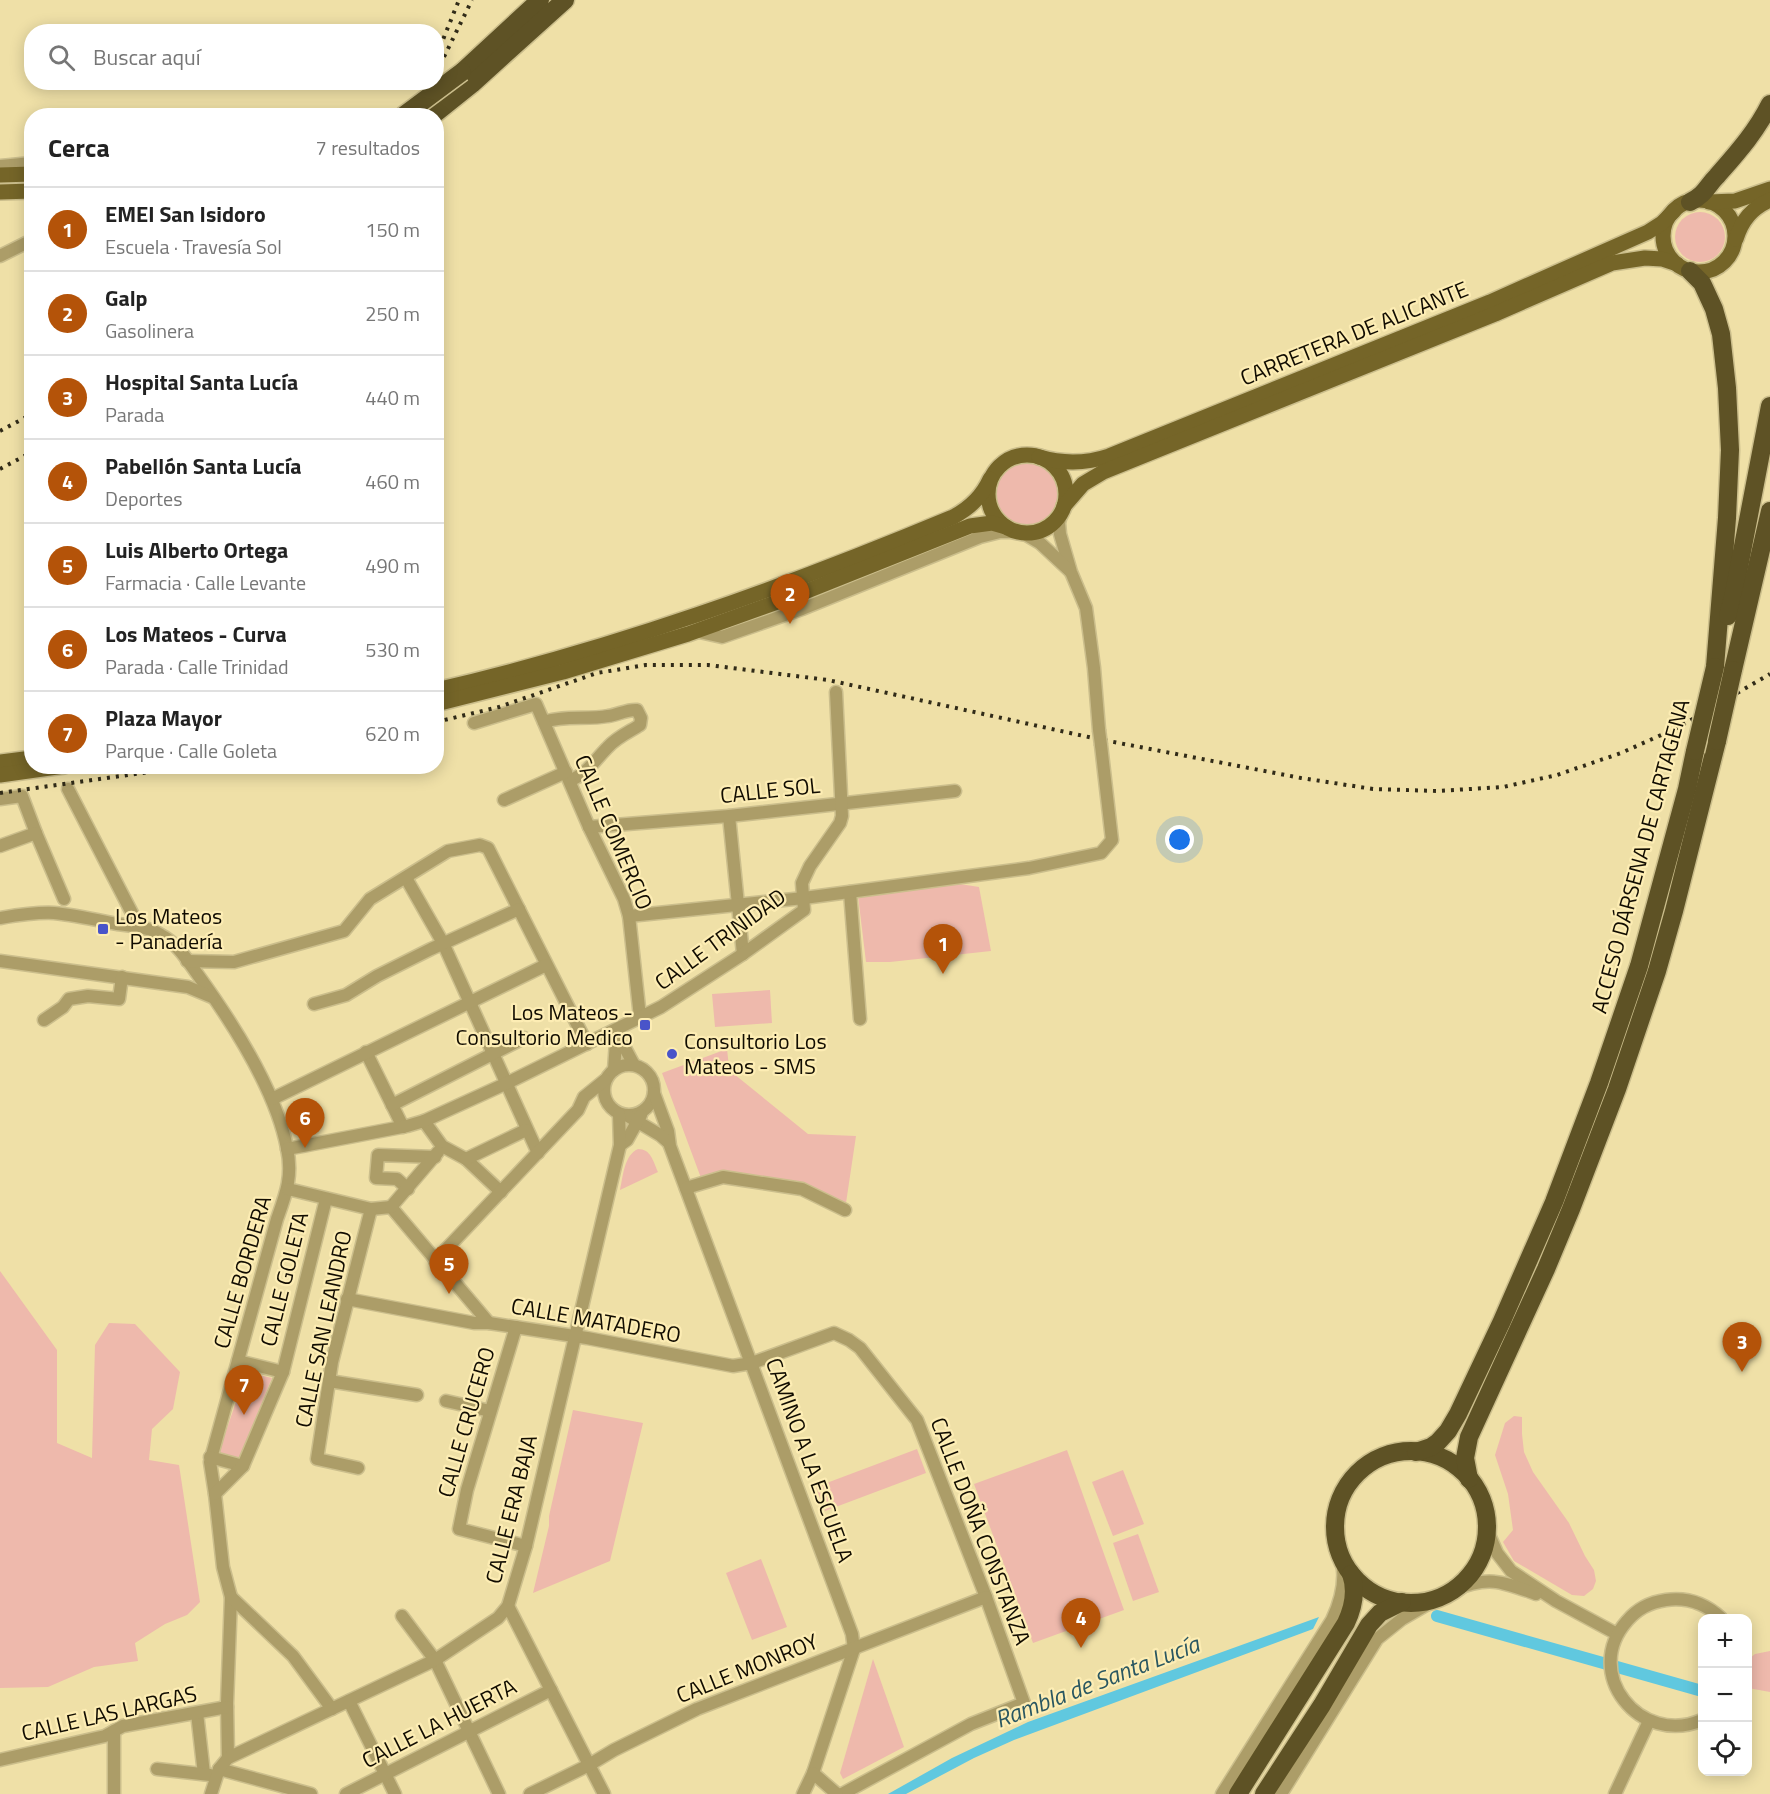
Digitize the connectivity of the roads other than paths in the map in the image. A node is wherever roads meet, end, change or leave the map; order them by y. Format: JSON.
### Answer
{"nodes":[{"id":1,"x":540,"y":0,"type":"edge"},
{"id":2,"x":565,"y":0,"type":"edge"},
{"id":3,"x":444,"y":85,"type":"edge"},
{"id":4,"x":438,"y":90,"type":"edge"},
{"id":5,"x":1770,"y":104,"type":"edge"},
{"id":6,"x":414,"y":108,"type":"edge"},
{"id":7,"x":442,"y":108,"type":"edge"},
{"id":8,"x":24,"y":164,"type":"edge"},
{"id":9,"x":0,"y":166,"type":"edge"},
{"id":10,"x":24,"y":174,"type":"edge"},
{"id":11,"x":0,"y":175,"type":"edge"},
{"id":12,"x":1770,"y":189,"type":"edge"},
{"id":13,"x":24,"y":192,"type":"edge"},
{"id":14,"x":0,"y":194,"type":"edge"},
{"id":15,"x":24,"y":197,"type":"edge"},
{"id":16,"x":1770,"y":200,"type":"edge"},
{"id":17,"x":1699,"y":202,"type":"junction"},
{"id":18,"x":1674,"y":211,"type":"junction"},
{"id":19,"x":24,"y":244,"type":"edge"},
{"id":20,"x":1734,"y":245,"type":"junction"},
{"id":21,"x":0,"y":256,"type":"edge"},
{"id":22,"x":1683,"y":268,"type":"junction"},
{"id":23,"x":1770,"y":406,"type":"edge"},
{"id":24,"x":1039,"y":457,"type":"junction"},
{"id":25,"x":1770,"y":470,"type":"edge"},
{"id":26,"x":990,"y":480,"type":"junction"},
{"id":27,"x":1063,"y":508,"type":"junction"},
{"id":28,"x":1770,"y":512,"type":"edge"},
{"id":29,"x":1016,"y":531,"type":"junction"},
{"id":30,"x":1071,"y":572,"type":"junction"},
{"id":31,"x":1747,"y":606,"type":"junction"},
{"id":32,"x":618,"y":649,"type":"junction"},
{"id":33,"x":1724,"y":668,"type":"junction"},
{"id":34,"x":444,"y":688,"type":"edge"},
{"id":35,"x":836,"y":692,"type":"dead end"},
{"id":36,"x":444,"y":703,"type":"edge"},
{"id":37,"x":544,"y":722,"type":"junction"},
{"id":38,"x":474,"y":723,"type":"dead end"},
{"id":39,"x":24,"y":759,"type":"edge"},
{"id":40,"x":0,"y":762,"type":"edge"},
{"id":41,"x":24,"y":772,"type":"edge"},
{"id":42,"x":0,"y":775,"type":"edge"},
{"id":43,"x":568,"y":777,"type":"junction"},
{"id":44,"x":68,"y":789,"type":"dead end"},
{"id":45,"x":955,"y":791,"type":"dead end"},
{"id":46,"x":0,"y":799,"type":"edge"},
{"id":47,"x":504,"y":800,"type":"dead end"},
{"id":48,"x":842,"y":804,"type":"junction"},
{"id":49,"x":729,"y":816,"type":"junction"},
{"id":50,"x":589,"y":827,"type":"junction"},
{"id":51,"x":36,"y":832,"type":"junction"},
{"id":52,"x":0,"y":846,"type":"edge"},
{"id":53,"x":406,"y":878,"type":"junction"},
{"id":54,"x":850,"y":892,"type":"junction"},
{"id":55,"x":804,"y":898,"type":"junction"},
{"id":56,"x":64,"y":899,"type":"dead end"},
{"id":57,"x":737,"y":906,"type":"junction"},
{"id":58,"x":519,"y":909,"type":"junction"},
{"id":59,"x":629,"y":916,"type":"junction"},
{"id":60,"x":0,"y":918,"type":"edge"},
{"id":61,"x":135,"y":927,"type":"junction"},
{"id":62,"x":443,"y":943,"type":"junction"},
{"id":63,"x":743,"y":954,"type":"junction"},
{"id":64,"x":0,"y":961,"type":"edge"},
{"id":65,"x":188,"y":961,"type":"junction"},
{"id":66,"x":546,"y":965,"type":"junction"},
{"id":67,"x":122,"y":977,"type":"junction"},
{"id":68,"x":216,"y":999,"type":"junction"},
{"id":69,"x":470,"y":1003,"type":"junction"},
{"id":70,"x":314,"y":1004,"type":"dead end"},
{"id":71,"x":640,"y":1017,"type":"junction"},
{"id":72,"x":860,"y":1018,"type":"dead end"},
{"id":73,"x":44,"y":1020,"type":"dead end"},
{"id":74,"x":614,"y":1037,"type":"junction"},
{"id":75,"x":524,"y":1038,"type":"dead end"},
{"id":76,"x":587,"y":1044,"type":"junction"},
{"id":77,"x":366,"y":1052,"type":"junction"},
{"id":78,"x":493,"y":1055,"type":"junction"},
{"id":79,"x":634,"y":1065,"type":"junction"},
{"id":80,"x":609,"y":1075,"type":"junction"},
{"id":81,"x":506,"y":1084,"type":"junction"},
{"id":82,"x":654,"y":1093,"type":"junction"},
{"id":83,"x":272,"y":1099,"type":"junction"},
{"id":84,"x":392,"y":1105,"type":"junction"},
{"id":85,"x":581,"y":1107,"type":"junction"},
{"id":86,"x":628,"y":1114,"type":"junction"},
{"id":87,"x":424,"y":1121,"type":"junction"},
{"id":88,"x":403,"y":1127,"type":"junction"},
{"id":89,"x":526,"y":1130,"type":"junction"},
{"id":90,"x":669,"y":1143,"type":"junction"},
{"id":91,"x":620,"y":1145,"type":"junction"},
{"id":92,"x":287,"y":1149,"type":"junction"},
{"id":93,"x":439,"y":1151,"type":"junction"},
{"id":94,"x":538,"y":1153,"type":"junction"},
{"id":95,"x":466,"y":1159,"type":"junction"},
{"id":96,"x":686,"y":1188,"type":"junction"},
{"id":97,"x":288,"y":1189,"type":"junction"},
{"id":98,"x":408,"y":1189,"type":"junction"},
{"id":99,"x":501,"y":1192,"type":"junction"},
{"id":100,"x":326,"y":1199,"type":"junction"},
{"id":101,"x":391,"y":1207,"type":"junction"},
{"id":102,"x":371,"y":1209,"type":"junction"},
{"id":103,"x":844,"y":1210,"type":"dead end"},
{"id":104,"x":435,"y":1261,"type":"junction"},
{"id":105,"x":347,"y":1299,"type":"junction"},
{"id":106,"x":489,"y":1323,"type":"junction"},
{"id":107,"x":516,"y":1327,"type":"junction"},
{"id":108,"x":834,"y":1333,"type":"joint"},
{"id":109,"x":574,"y":1337,"type":"junction"},
{"id":110,"x":238,"y":1361,"type":"junction"},
{"id":111,"x":752,"y":1363,"type":"junction"},
{"id":112,"x":283,"y":1372,"type":"junction"},
{"id":113,"x":329,"y":1381,"type":"junction"},
{"id":114,"x":417,"y":1395,"type":"dead end"},
{"id":115,"x":446,"y":1401,"type":"dead end"},
{"id":116,"x":490,"y":1411,"type":"junction"},
{"id":117,"x":1416,"y":1452,"type":"junction"},
{"id":118,"x":210,"y":1457,"type":"junction"},
{"id":119,"x":243,"y":1466,"type":"junction"},
{"id":120,"x":358,"y":1468,"type":"dead end"},
{"id":121,"x":1469,"y":1479,"type":"junction"},
{"id":122,"x":215,"y":1494,"type":"junction"},
{"id":123,"x":1487,"y":1526,"type":"junction"},
{"id":124,"x":526,"y":1546,"type":"junction"},
{"id":125,"x":1340,"y":1553,"type":"junction"},
{"id":126,"x":1352,"y":1574,"type":"junction"},
{"id":127,"x":1446,"y":1594,"type":"junction"},
{"id":128,"x":231,"y":1597,"type":"junction"},
{"id":129,"x":986,"y":1597,"type":"junction"},
{"id":130,"x":1556,"y":1601,"type":"junction"},
{"id":131,"x":1402,"y":1602,"type":"junction"},
{"id":132,"x":508,"y":1605,"type":"junction"},
{"id":133,"x":1716,"y":1614,"type":"edge"},
{"id":134,"x":402,"y":1616,"type":"dead end"},
{"id":135,"x":1617,"y":1634,"type":"junction"},
{"id":136,"x":854,"y":1649,"type":"junction"},
{"id":137,"x":435,"y":1660,"type":"junction"},
{"id":138,"x":552,"y":1690,"type":"junction"},
{"id":139,"x":349,"y":1701,"type":"junction"},
{"id":140,"x":227,"y":1707,"type":"junction"},
{"id":141,"x":332,"y":1709,"type":"junction"},
{"id":142,"x":197,"y":1713,"type":"junction"},
{"id":143,"x":1649,"y":1721,"type":"junction"},
{"id":144,"x":1698,"y":1721,"type":"edge"},
{"id":145,"x":114,"y":1731,"type":"junction"},
{"id":146,"x":470,"y":1732,"type":"junction"},
{"id":147,"x":228,"y":1758,"type":"junction"},
{"id":148,"x":0,"y":1760,"type":"edge"},
{"id":149,"x":589,"y":1765,"type":"junction"},
{"id":150,"x":157,"y":1769,"type":"dead end"},
{"id":151,"x":214,"y":1773,"type":"junction"},
{"id":152,"x":813,"y":1773,"type":"junction"},
{"id":153,"x":385,"y":1774,"type":"junction"},
{"id":154,"x":114,"y":1794,"type":"edge"},
{"id":155,"x":211,"y":1794,"type":"edge"},
{"id":156,"x":311,"y":1794,"type":"edge"},
{"id":157,"x":346,"y":1794,"type":"edge"},
{"id":158,"x":395,"y":1794,"type":"edge"},
{"id":159,"x":499,"y":1794,"type":"edge"},
{"id":160,"x":530,"y":1794,"type":"edge"},
{"id":161,"x":604,"y":1794,"type":"edge"},
{"id":162,"x":803,"y":1794,"type":"edge"},
{"id":163,"x":837,"y":1794,"type":"edge"},
{"id":164,"x":842,"y":1794,"type":"edge"},
{"id":165,"x":1222,"y":1794,"type":"edge"},
{"id":166,"x":1238,"y":1794,"type":"edge"},
{"id":167,"x":1264,"y":1794,"type":"edge"},
{"id":168,"x":1281,"y":1794,"type":"edge"},
{"id":169,"x":1615,"y":1794,"type":"edge"}],
"edges":[{"from":1,"to":3,"type":"highway","bridge":true},
{"from":2,"to":7,"type":"highway"},
{"from":4,"to":6,"type":"highway","bridge":true},
{"from":5,"to":17,"type":"highway"},
{"from":8,"to":9,"type":"street"},
{"from":10,"to":11,"type":"main road"},
{"from":12,"to":17,"type":"main road"},
{"from":13,"to":14,"type":"main road"},
{"from":14,"to":15,"type":"street"},
{"from":16,"to":20,"type":"main road"},
{"from":17,"to":18,"type":"main road"},
{"from":17,"to":20,"type":"main road"},
{"from":18,"to":22,"type":"main road"},
{"from":18,"to":24,"type":"main road","name":"CARRETERA DE ALICANTE"},
{"from":19,"to":21,"type":"street"},
{"from":20,"to":22,"type":"main road"},
{"from":22,"to":27,"type":"main road","name":"CARRETERA DE ALICANTE"},
{"from":22,"to":33,"type":"highway"},
{"from":23,"to":33,"type":"highway","name":"ACCESO DÁRSENA DE CARTAGENA"},
{"from":24,"to":26,"type":"main road"},
{"from":24,"to":27,"type":"main road"},
{"from":25,"to":31,"type":"highway"},
{"from":26,"to":29,"type":"main road"},
{"from":26,"to":32,"type":"main road"},
{"from":27,"to":29,"type":"main road"},
{"from":27,"to":30,"type":"street"},
{"from":28,"to":31,"type":"highway"},
{"from":29,"to":30,"type":"street"},
{"from":29,"to":32,"type":"main road"},
{"from":30,"to":54,"type":"street","bridge":true},
{"from":31,"to":33,"type":"highway"},
{"from":32,"to":34,"type":"main road"},
{"from":32,"to":36,"type":"main road"},
{"from":33,"to":117,"type":"highway","name":"ACCESO DÁRSENA DE CARTAGENA","bridge":true},
{"from":33,"to":121,"type":"highway","name":"ACCESO DÁRSENA DE CARTAGENA","bridge":true},
{"from":35,"to":48,"type":"street"},
{"from":37,"to":38,"type":"street","name":"CALLE COMERCIO"},
{"from":37,"to":43,"type":"street","name":"CALLE COMERCIO"},
{"from":37,"to":43,"type":"street"},
{"from":39,"to":40,"type":"main road"},
{"from":41,"to":42,"type":"main road"},
{"from":43,"to":47,"type":"street"},
{"from":43,"to":50,"type":"street","name":"CALLE COMERCIO"},
{"from":44,"to":61,"type":"street"},
{"from":45,"to":48,"type":"street","name":"CALLE SOL"},
{"from":46,"to":51,"type":"street"},
{"from":48,"to":49,"type":"street","name":"CALLE SOL"},
{"from":48,"to":55,"type":"street"},
{"from":49,"to":50,"type":"street","name":"CALLE SOL"},
{"from":49,"to":57,"type":"street"},
{"from":50,"to":59,"type":"street","name":"CALLE COMERCIO"},
{"from":51,"to":52,"type":"street"},
{"from":51,"to":56,"type":"street"},
{"from":53,"to":58,"type":"street"},
{"from":53,"to":62,"type":"street"},
{"from":53,"to":65,"type":"street"},
{"from":54,"to":55,"type":"street"},
{"from":54,"to":72,"type":"street"},
{"from":55,"to":57,"type":"street"},
{"from":55,"to":63,"type":"street","name":"CALLE TRINIDAD"},
{"from":57,"to":59,"type":"street"},
{"from":57,"to":63,"type":"street"},
{"from":58,"to":62,"type":"street"},
{"from":58,"to":66,"type":"street"},
{"from":59,"to":71,"type":"street","name":"CALLE COMERCIO"},
{"from":60,"to":61,"type":"street"},
{"from":61,"to":65,"type":"street","name":"CALLE BORDERA"},
{"from":62,"to":69,"type":"street"},
{"from":62,"to":70,"type":"street"},
{"from":63,"to":71,"type":"street","name":"CALLE TRINIDAD"},
{"from":64,"to":67,"type":"street"},
{"from":65,"to":68,"type":"street","name":"CALLE BORDERA"},
{"from":66,"to":69,"type":"street"},
{"from":66,"to":76,"type":"street"},
{"from":67,"to":68,"type":"street"},
{"from":67,"to":73,"type":"street"},
{"from":68,"to":83,"type":"street","name":"CALLE BORDERA"},
{"from":69,"to":77,"type":"street"},
{"from":69,"to":78,"type":"street"},
{"from":71,"to":74,"type":"street","name":"CALLE TRINIDAD"},
{"from":74,"to":76,"type":"street","name":"CALLE TRINIDAD"},
{"from":74,"to":79,"type":"street"},
{"from":74,"to":80,"type":"street"},
{"from":75,"to":78,"type":"street"},
{"from":76,"to":81,"type":"street","name":"CALLE TRINIDAD"},
{"from":77,"to":83,"type":"street"},
{"from":77,"to":84,"type":"street"},
{"from":78,"to":81,"type":"street"},
{"from":78,"to":84,"type":"street"},
{"from":79,"to":80,"type":"street"},
{"from":79,"to":82,"type":"street"},
{"from":80,"to":85,"type":"street"},
{"from":80,"to":86,"type":"street"},
{"from":81,"to":87,"type":"street","name":"CALLE TRINIDAD"},
{"from":81,"to":89,"type":"street"},
{"from":82,"to":86,"type":"street"},
{"from":82,"to":90,"type":"street","name":"CAMINO A LA ESCUELA"},
{"from":83,"to":92,"type":"street","name":"CALLE BORDERA"},
{"from":84,"to":88,"type":"street"},
{"from":85,"to":86,"type":"street"},
{"from":85,"to":94,"type":"street"},
{"from":86,"to":90,"type":"street"},
{"from":86,"to":91,"type":"street","name":"CALLE ERA BAJA"},
{"from":86,"to":91,"type":"street","name":"CALLE ERA BAJA"},
{"from":87,"to":88,"type":"street","name":"CALLE TRINIDAD"},
{"from":87,"to":93,"type":"street"},
{"from":88,"to":92,"type":"street","name":"CALLE TRINIDAD"},
{"from":89,"to":94,"type":"street"},
{"from":89,"to":95,"type":"street"},
{"from":90,"to":96,"type":"street","name":"CAMINO A LA ESCUELA"},
{"from":91,"to":109,"type":"street","name":"CALLE ERA BAJA"},
{"from":92,"to":97,"type":"street","name":"CALLE BORDERA"},
{"from":93,"to":95,"type":"street"},
{"from":93,"to":98,"type":"street"},
{"from":93,"to":98,"type":"street"},
{"from":94,"to":99,"type":"street"},
{"from":95,"to":99,"type":"street"},
{"from":96,"to":103,"type":"street"},
{"from":96,"to":111,"type":"street","name":"CAMINO A LA ESCUELA"},
{"from":97,"to":100,"type":"street"},
{"from":97,"to":110,"type":"street","name":"CALLE BORDERA"},
{"from":98,"to":101,"type":"street"},
{"from":99,"to":104,"type":"street"},
{"from":100,"to":102,"type":"street"},
{"from":100,"to":112,"type":"street","name":"CALLE GOLETA"},
{"from":101,"to":102,"type":"street"},
{"from":101,"to":104,"type":"street"},
{"from":102,"to":105,"type":"street","name":"CALLE SAN LEANDRO"},
{"from":104,"to":106,"type":"street"},
{"from":105,"to":106,"type":"street","name":"CALLE MATADERO"},
{"from":105,"to":113,"type":"street","name":"CALLE SAN LEANDRO"},
{"from":106,"to":107,"type":"street","name":"CALLE MATADERO"},
{"from":107,"to":109,"type":"street","name":"CALLE MATADERO"},
{"from":107,"to":116,"type":"street","name":"CALLE CRUCERO"},
{"from":108,"to":111,"type":"street","name":"CALLE MATADERO"},
{"from":108,"to":129,"type":"street","name":"CALLE DOÑA CONSTANZA"},
{"from":109,"to":111,"type":"street","name":"CALLE MATADERO"},
{"from":109,"to":124,"type":"street","name":"CALLE ERA BAJA"},
{"from":110,"to":112,"type":"street"},
{"from":110,"to":118,"type":"street","name":"CALLE BORDERA"},
{"from":111,"to":136,"type":"street","name":"CAMINO A LA ESCUELA"},
{"from":112,"to":119,"type":"street","name":"CALLE GOLETA"},
{"from":113,"to":114,"type":"street"},
{"from":113,"to":120,"type":"street","name":"CALLE SAN LEANDRO"},
{"from":115,"to":116,"type":"street"},
{"from":116,"to":124,"type":"street","name":"CALLE CRUCERO"},
{"from":117,"to":121,"type":"highway"},
{"from":117,"to":125,"type":"highway"},
{"from":118,"to":119,"type":"street"},
{"from":118,"to":122,"type":"street"},
{"from":119,"to":122,"type":"street","name":"CALLE GOLETA"},
{"from":121,"to":123,"type":"highway"},
{"from":122,"to":128,"type":"street"},
{"from":123,"to":127,"type":"highway"},
{"from":123,"to":130,"type":"street"},
{"from":124,"to":132,"type":"street","name":"CALLE ERA BAJA"},
{"from":125,"to":126,"type":"highway"},
{"from":125,"to":165,"type":"street"},
{"from":126,"to":131,"type":"highway"},
{"from":126,"to":166,"type":"highway"},
{"from":127,"to":130,"type":"street"},
{"from":127,"to":131,"type":"highway"},
{"from":127,"to":168,"type":"street"},
{"from":128,"to":140,"type":"street"},
{"from":128,"to":141,"type":"street"},
{"from":129,"to":136,"type":"street","name":"CALLE MONROY"},
{"from":129,"to":164,"type":"street","name":"CALLE DOÑA CONSTANZA"},
{"from":130,"to":135,"type":"street"},
{"from":131,"to":167,"type":"highway"},
{"from":132,"to":137,"type":"street","name":"CALLE ERA BAJA"},
{"from":132,"to":138,"type":"street"},
{"from":133,"to":135,"type":"street"},
{"from":134,"to":137,"type":"street"},
{"from":135,"to":143,"type":"street"},
{"from":136,"to":149,"type":"street","name":"CALLE MONROY"},
{"from":136,"to":152,"type":"street"},
{"from":137,"to":139,"type":"street","name":"CALLE ERA BAJA"},
{"from":137,"to":146,"type":"street"},
{"from":138,"to":146,"type":"street","name":"CALLE LA HUERTA"},
{"from":138,"to":149,"type":"street"},
{"from":139,"to":141,"type":"street","name":"CALLE ERA BAJA"},
{"from":139,"to":153,"type":"street"},
{"from":140,"to":142,"type":"street","name":"CALLE LAS LARGAS"},
{"from":140,"to":147,"type":"street"},
{"from":141,"to":147,"type":"street","name":"CALLE ERA BAJA"},
{"from":142,"to":145,"type":"street","name":"CALLE LAS LARGAS"},
{"from":142,"to":151,"type":"street"},
{"from":143,"to":144,"type":"street"},
{"from":143,"to":169,"type":"street"},
{"from":145,"to":148,"type":"street","name":"CALLE LAS LARGAS"},
{"from":145,"to":154,"type":"street"},
{"from":146,"to":153,"type":"street","name":"CALLE LA HUERTA"},
{"from":146,"to":159,"type":"street"},
{"from":147,"to":151,"type":"street"},
{"from":149,"to":160,"type":"street","name":"CALLE MONROY"},
{"from":149,"to":161,"type":"street"},
{"from":150,"to":151,"type":"street"},
{"from":151,"to":155,"type":"street"},
{"from":151,"to":156,"type":"street"},
{"from":152,"to":162,"type":"street"},
{"from":152,"to":163,"type":"street"},
{"from":153,"to":157,"type":"street","name":"CALLE LA HUERTA"},
{"from":153,"to":158,"type":"street"}]}
